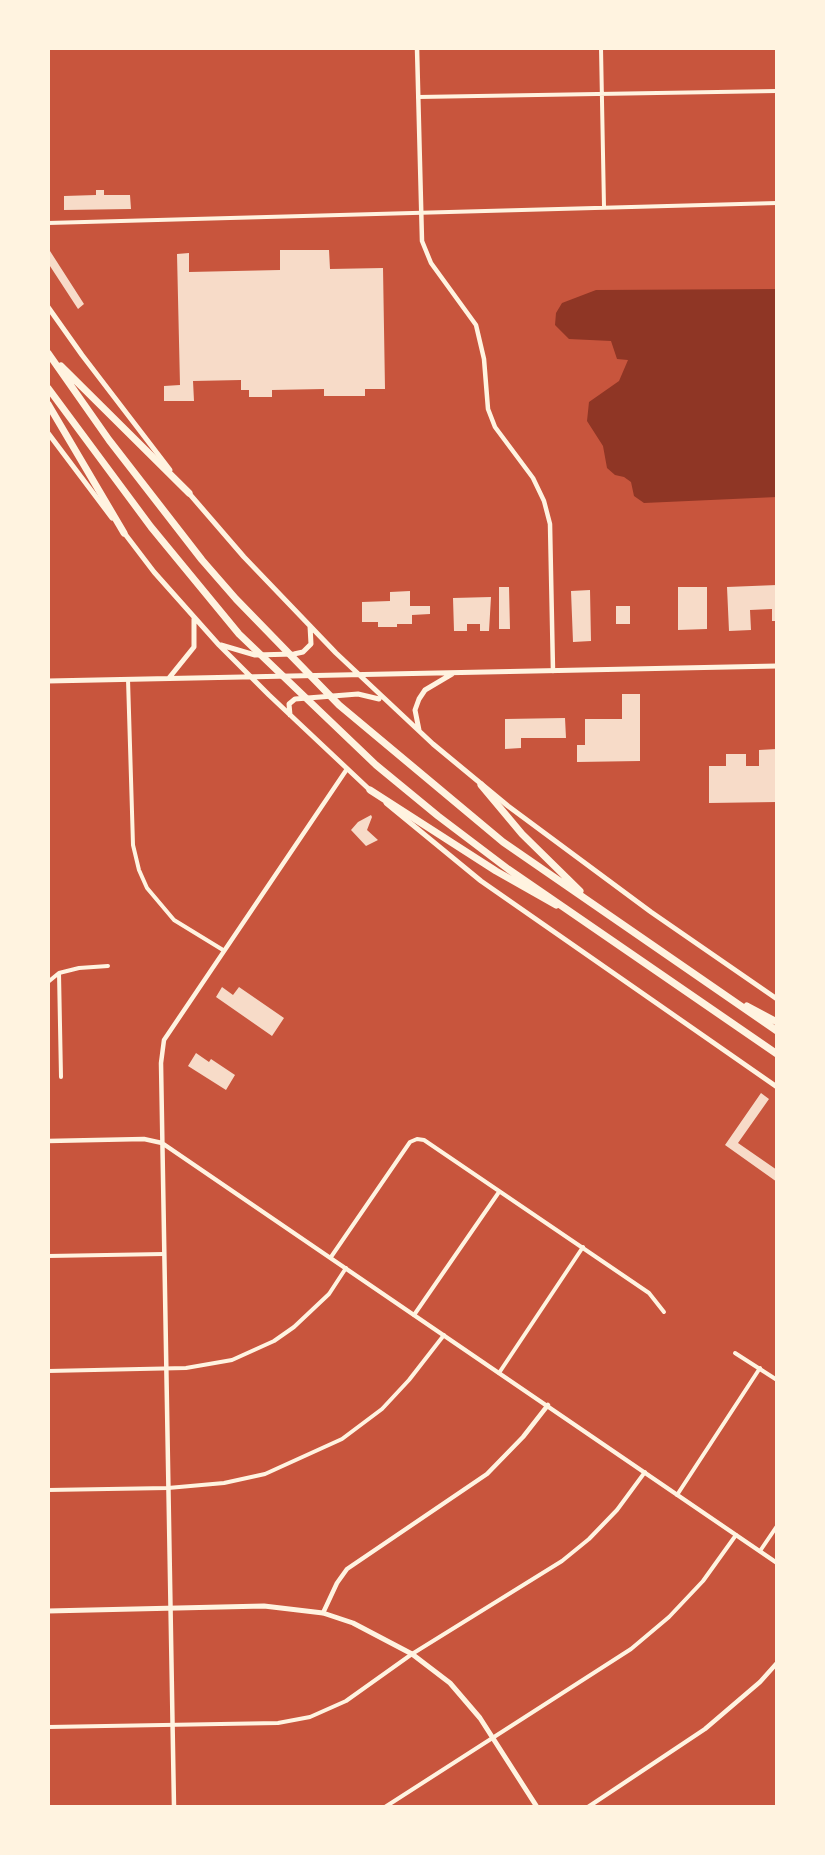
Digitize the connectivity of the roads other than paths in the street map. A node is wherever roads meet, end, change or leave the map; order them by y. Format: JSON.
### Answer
{"nodes":[{"id":1,"x":417,"y":48,"type":"edge"},
{"id":2,"x":601,"y":48,"type":"edge"},
{"id":3,"x":777,"y":91,"type":"edge"},
{"id":4,"x":602,"y":94,"type":"junction"},
{"id":5,"x":418,"y":97,"type":"junction"},
{"id":6,"x":777,"y":203,"type":"edge"},
{"id":7,"x":604,"y":207,"type":"junction"},
{"id":8,"x":420,"y":214,"type":"junction"},
{"id":9,"x":48,"y":223,"type":"edge"},
{"id":10,"x":48,"y":307,"type":"edge"},
{"id":11,"x":48,"y":352,"type":"edge"},
{"id":12,"x":48,"y":388,"type":"edge"},
{"id":13,"x":48,"y":404,"type":"edge"},
{"id":14,"x":48,"y":433,"type":"edge"},
{"id":15,"x":189,"y":493,"type":"junction"},
{"id":16,"x":124,"y":533,"type":"junction"},
{"id":17,"x":193,"y":617,"type":"junction"},
{"id":18,"x":309,"y":625,"type":"junction"},
{"id":19,"x":219,"y":645,"type":"junction"},
{"id":20,"x":777,"y":666,"type":"edge"},
{"id":21,"x":553,"y":671,"type":"junction"},
{"id":22,"x":454,"y":673,"type":"junction"},
{"id":23,"x":357,"y":675,"type":"junction"},
{"id":24,"x":251,"y":677,"type":"junction"},
{"id":25,"x":168,"y":678,"type":"junction"},
{"id":26,"x":128,"y":679,"type":"junction"},
{"id":27,"x":48,"y":681,"type":"edge"},
{"id":28,"x":387,"y":702,"type":"junction"},
{"id":29,"x":291,"y":716,"type":"junction"},
{"id":30,"x":420,"y":732,"type":"junction"},
{"id":31,"x":347,"y":769,"type":"junction"},
{"id":32,"x":481,"y":785,"type":"junction"},
{"id":33,"x":370,"y":790,"type":"junction"},
{"id":34,"x":592,"y":904,"type":"junction"},
{"id":35,"x":567,"y":909,"type":"junction"},
{"id":36,"x":223,"y":950,"type":"junction"},
{"id":37,"x":108,"y":966,"type":"dead end"},
{"id":38,"x":59,"y":974,"type":"junction"},
{"id":39,"x":48,"y":982,"type":"edge"},
{"id":40,"x":721,"y":993,"type":"junction"},
{"id":41,"x":777,"y":999,"type":"edge"},
{"id":42,"x":729,"y":1021,"type":"junction"},
{"id":43,"x":777,"y":1022,"type":"edge"},
{"id":44,"x":777,"y":1031,"type":"edge"},
{"id":45,"x":777,"y":1054,"type":"edge"},
{"id":46,"x":777,"y":1060,"type":"edge"},
{"id":47,"x":61,"y":1077,"type":"dead end"},
{"id":48,"x":777,"y":1087,"type":"edge"},
{"id":49,"x":48,"y":1141,"type":"edge"},
{"id":50,"x":162,"y":1143,"type":"junction"},
{"id":51,"x":500,"y":1192,"type":"junction"},
{"id":52,"x":582,"y":1247,"type":"junction"},
{"id":53,"x":164,"y":1254,"type":"junction"},
{"id":54,"x":48,"y":1256,"type":"edge"},
{"id":55,"x":331,"y":1257,"type":"junction"},
{"id":56,"x":346,"y":1268,"type":"junction"},
{"id":57,"x":664,"y":1312,"type":"dead end"},
{"id":58,"x":414,"y":1315,"type":"junction"},
{"id":59,"x":444,"y":1334,"type":"junction"},
{"id":60,"x":735,"y":1353,"type":"dead end"},
{"id":61,"x":760,"y":1368,"type":"junction"},
{"id":62,"x":166,"y":1369,"type":"junction"},
{"id":63,"x":48,"y":1371,"type":"edge"},
{"id":64,"x":499,"y":1373,"type":"junction"},
{"id":65,"x":777,"y":1380,"type":"edge"},
{"id":66,"x":548,"y":1405,"type":"junction"},
{"id":67,"x":645,"y":1472,"type":"junction"},
{"id":68,"x":168,"y":1488,"type":"junction"},
{"id":69,"x":48,"y":1490,"type":"edge"},
{"id":70,"x":677,"y":1495,"type":"junction"},
{"id":71,"x":777,"y":1526,"type":"edge"},
{"id":72,"x":736,"y":1535,"type":"junction"},
{"id":73,"x":760,"y":1551,"type":"junction"},
{"id":74,"x":777,"y":1563,"type":"edge"},
{"id":75,"x":169,"y":1608,"type":"junction"},
{"id":76,"x":48,"y":1611,"type":"edge"},
{"id":77,"x":322,"y":1613,"type":"junction"},
{"id":78,"x":412,"y":1654,"type":"junction"},
{"id":79,"x":777,"y":1663,"type":"edge"},
{"id":80,"x":173,"y":1724,"type":"junction"},
{"id":81,"x":48,"y":1727,"type":"edge"},
{"id":82,"x":493,"y":1738,"type":"junction"},
{"id":83,"x":174,"y":1807,"type":"edge"},
{"id":84,"x":385,"y":1807,"type":"edge"},
{"id":85,"x":537,"y":1807,"type":"edge"},
{"id":86,"x":588,"y":1807,"type":"edge"}],
"edges":[{"from":1,"to":5,"type":"street"},
{"from":2,"to":4,"type":"street"},
{"from":3,"to":4,"type":"street"},
{"from":4,"to":5,"type":"street"},
{"from":4,"to":7,"type":"street"},
{"from":5,"to":8,"type":"street"},
{"from":6,"to":7,"type":"street"},
{"from":7,"to":8,"type":"street"},
{"from":8,"to":9,"type":"street"},
{"from":8,"to":21,"type":"street"},
{"from":10,"to":15,"type":"main road"},
{"from":11,"to":15,"type":"highway"},
{"from":11,"to":34,"type":"highway"},
{"from":12,"to":35,"type":"highway"},
{"from":13,"to":16,"type":"highway"},
{"from":14,"to":16,"type":"main road"},
{"from":15,"to":18,"type":"main road"},
{"from":16,"to":17,"type":"main road"},
{"from":17,"to":19,"type":"main road"},
{"from":17,"to":25,"type":"main road"},
{"from":18,"to":19,"type":"main road"},
{"from":18,"to":23,"type":"main road"},
{"from":19,"to":24,"type":"main road"},
{"from":20,"to":21,"type":"main road"},
{"from":21,"to":22,"type":"main road"},
{"from":22,"to":23,"type":"main road"},
{"from":22,"to":30,"type":"main road"},
{"from":23,"to":24,"type":"main road"},
{"from":23,"to":28,"type":"main road"},
{"from":24,"to":25,"type":"main road"},
{"from":24,"to":29,"type":"main road"},
{"from":25,"to":26,"type":"main road"},
{"from":26,"to":27,"type":"main road"},
{"from":26,"to":36,"type":"street"},
{"from":28,"to":29,"type":"main road"},
{"from":28,"to":30,"type":"main road"},
{"from":29,"to":31,"type":"main road"},
{"from":30,"to":32,"type":"main road"},
{"from":31,"to":33,"type":"main road"},
{"from":31,"to":36,"type":"street"},
{"from":32,"to":34,"type":"highway"},
{"from":32,"to":41,"type":"main road"},
{"from":33,"to":35,"type":"highway"},
{"from":33,"to":48,"type":"main road"},
{"from":34,"to":40,"type":"highway"},
{"from":35,"to":42,"type":"highway"},
{"from":36,"to":50,"type":"street"},
{"from":37,"to":38,"type":"street"},
{"from":38,"to":39,"type":"street"},
{"from":38,"to":47,"type":"street"},
{"from":40,"to":43,"type":"highway"},
{"from":40,"to":44,"type":"highway"},
{"from":42,"to":45,"type":"highway"},
{"from":42,"to":46,"type":"highway"},
{"from":49,"to":50,"type":"street"},
{"from":50,"to":53,"type":"street"},
{"from":50,"to":55,"type":"street"},
{"from":51,"to":52,"type":"street"},
{"from":51,"to":55,"type":"street"},
{"from":51,"to":58,"type":"street"},
{"from":52,"to":57,"type":"street"},
{"from":52,"to":64,"type":"street"},
{"from":53,"to":54,"type":"street"},
{"from":53,"to":62,"type":"street"},
{"from":55,"to":56,"type":"street"},
{"from":56,"to":58,"type":"street"},
{"from":56,"to":62,"type":"street"},
{"from":58,"to":59,"type":"street"},
{"from":59,"to":64,"type":"street"},
{"from":59,"to":68,"type":"street"},
{"from":60,"to":61,"type":"street"},
{"from":61,"to":65,"type":"street"},
{"from":61,"to":70,"type":"street"},
{"from":62,"to":63,"type":"street"},
{"from":62,"to":68,"type":"street"},
{"from":64,"to":66,"type":"street"},
{"from":66,"to":67,"type":"street"},
{"from":66,"to":77,"type":"street"},
{"from":67,"to":70,"type":"street"},
{"from":67,"to":78,"type":"street"},
{"from":68,"to":69,"type":"street"},
{"from":68,"to":75,"type":"street"},
{"from":70,"to":72,"type":"street"},
{"from":71,"to":73,"type":"street"},
{"from":72,"to":73,"type":"street"},
{"from":72,"to":82,"type":"street"},
{"from":73,"to":74,"type":"street"},
{"from":75,"to":76,"type":"main road"},
{"from":75,"to":77,"type":"main road"},
{"from":75,"to":80,"type":"street"},
{"from":77,"to":78,"type":"main road"},
{"from":78,"to":80,"type":"street"},
{"from":78,"to":82,"type":"main road"},
{"from":79,"to":86,"type":"street"},
{"from":80,"to":81,"type":"street"},
{"from":80,"to":83,"type":"street"},
{"from":82,"to":84,"type":"street"},
{"from":82,"to":85,"type":"main road"}]}
